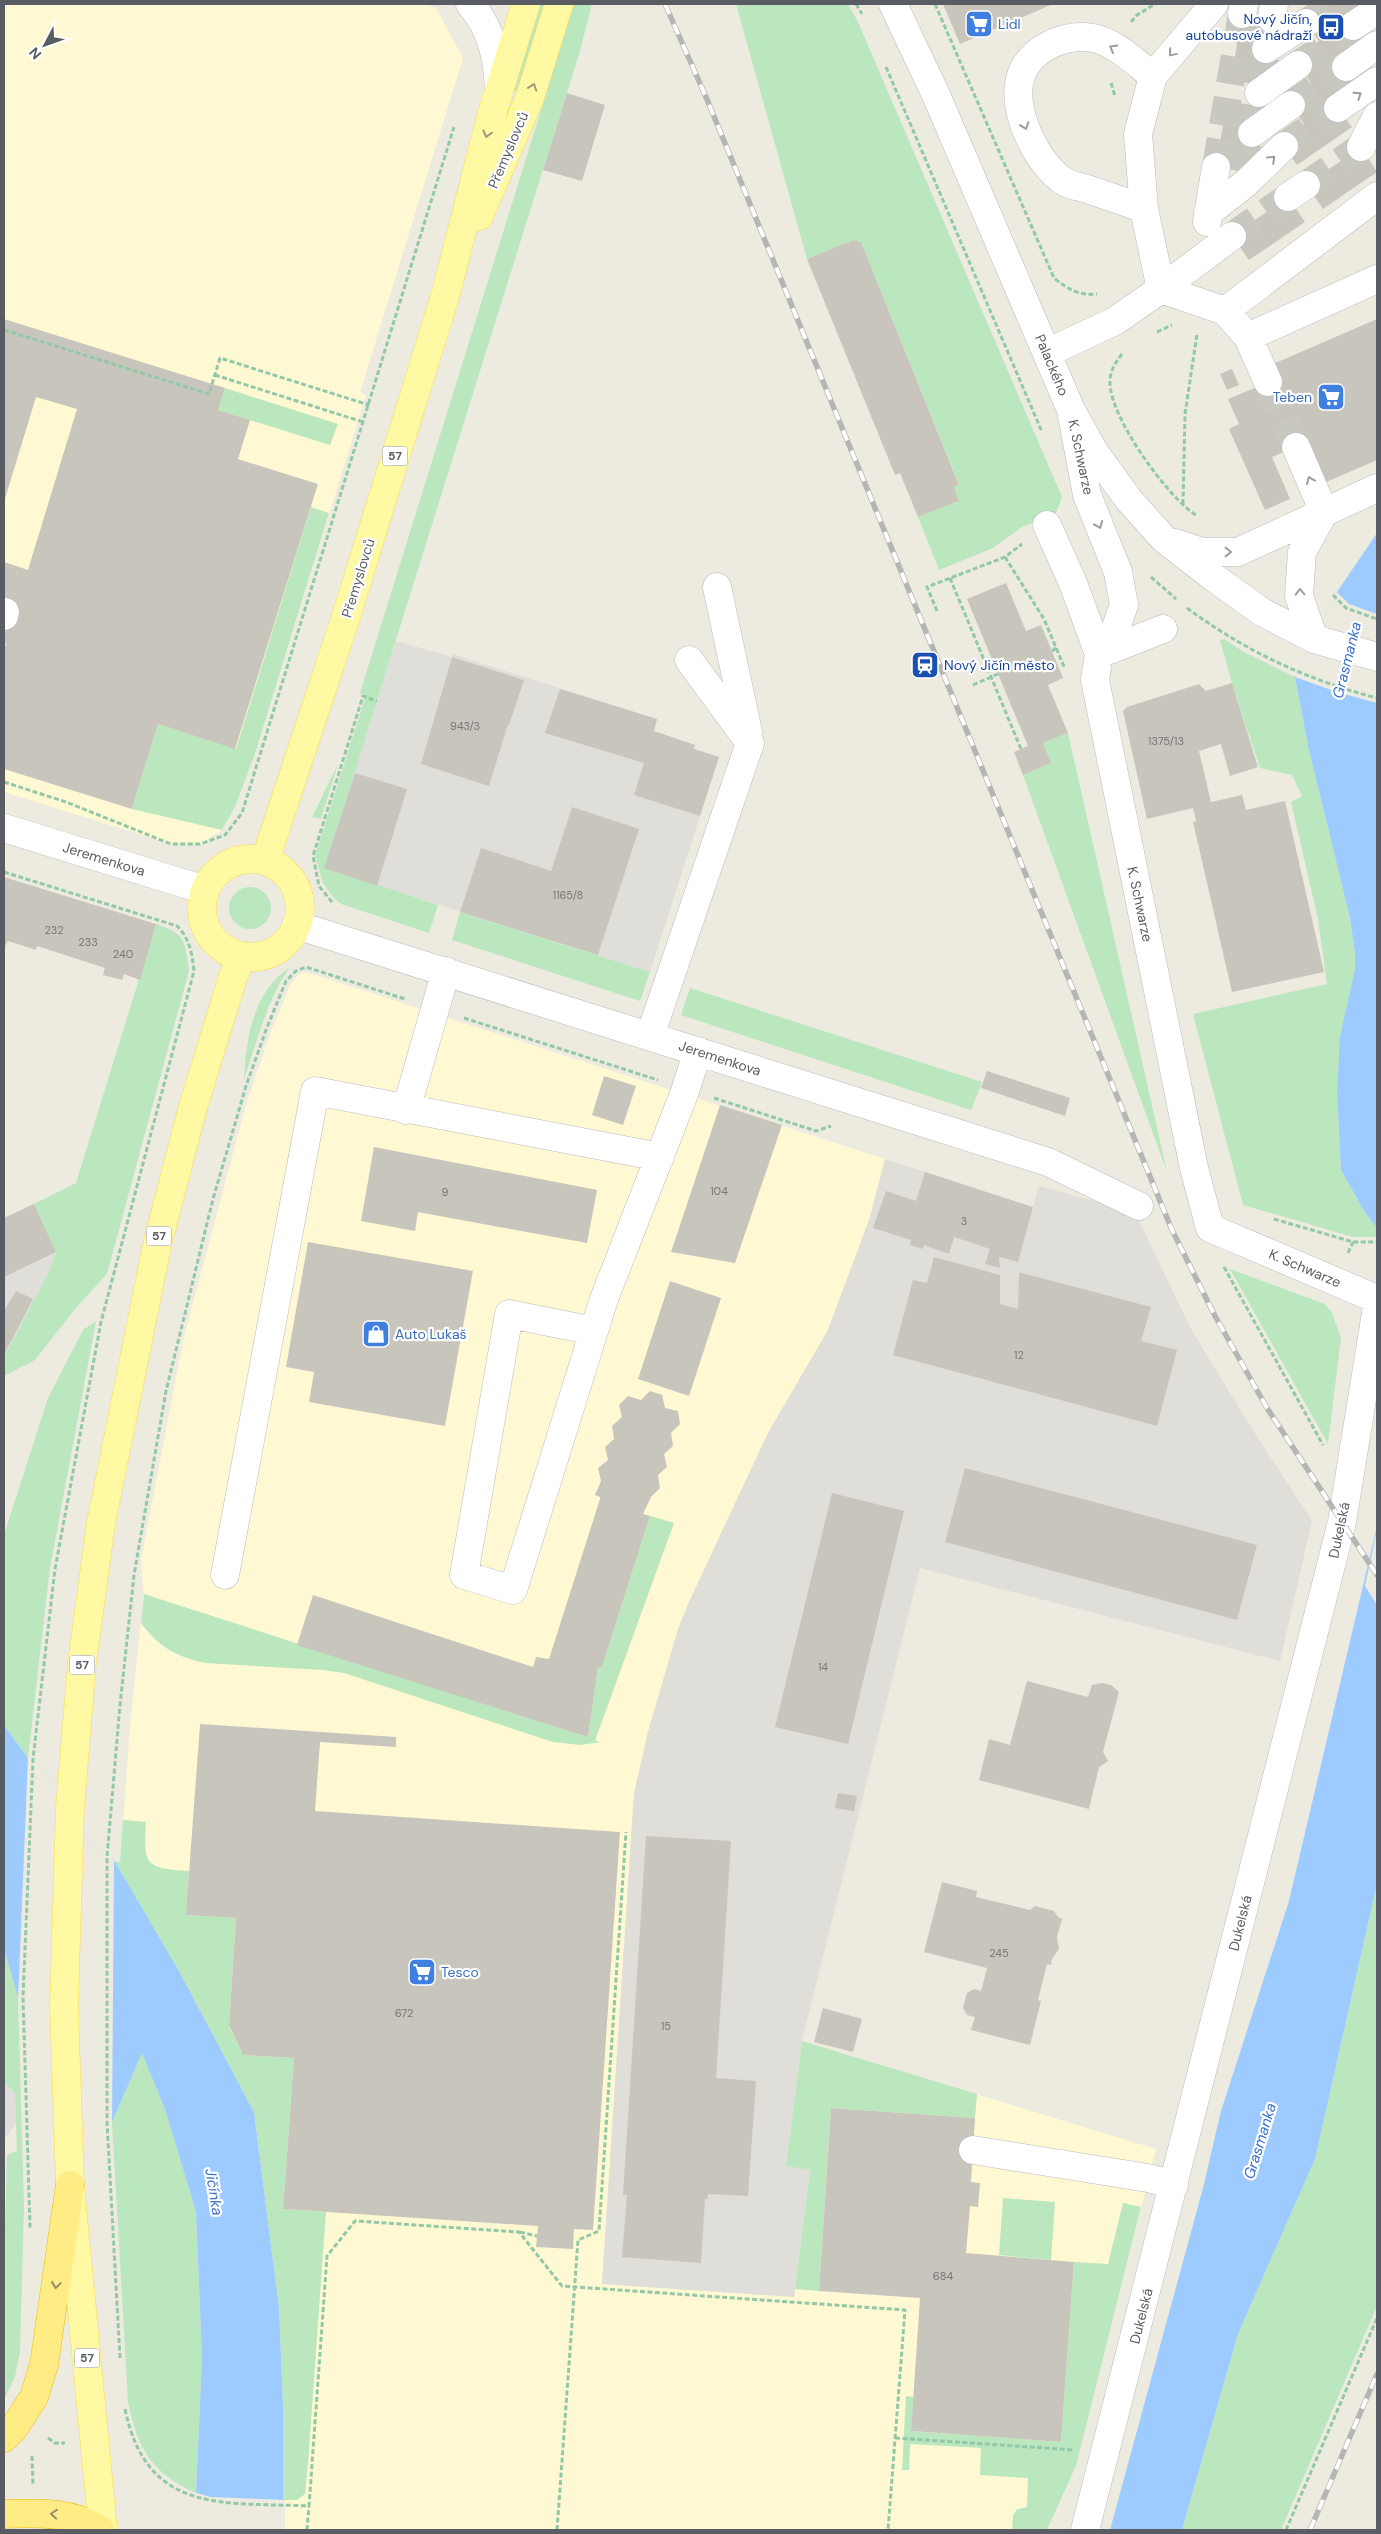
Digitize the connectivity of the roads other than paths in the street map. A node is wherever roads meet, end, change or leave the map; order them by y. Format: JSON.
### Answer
{"nodes":[{"id":1,"x":470,"y":4,"type":"edge"},
{"id":2,"x":526,"y":4,"type":"edge"},
{"id":3,"x":559,"y":4,"type":"edge"},
{"id":4,"x":893,"y":4,"type":"edge"},
{"id":5,"x":1214,"y":4,"type":"edge"},
{"id":6,"x":1377,"y":10,"type":"edge"},
{"id":7,"x":1306,"y":23,"type":"tunnel mouth"},
{"id":8,"x":1353,"y":26,"type":"tunnel mouth"},
{"id":9,"x":1377,"y":45,"type":"edge"},
{"id":10,"x":1266,"y":49,"type":"dead end"},
{"id":11,"x":1298,"y":65,"type":"tunnel mouth"},
{"id":12,"x":1346,"y":67,"type":"tunnel mouth"},
{"id":13,"x":1153,"y":76,"type":"junction"},
{"id":14,"x":1377,"y":81,"type":"edge"},
{"id":15,"x":499,"y":92,"type":"junction"},
{"id":16,"x":1259,"y":95,"type":"tunnel mouth"},
{"id":17,"x":1291,"y":105,"type":"tunnel mouth"},
{"id":18,"x":1338,"y":108,"type":"tunnel mouth"},
{"id":19,"x":1377,"y":116,"type":"edge"},
{"id":20,"x":1252,"y":133,"type":"tunnel mouth"},
{"id":21,"x":1284,"y":146,"type":"tunnel mouth"},
{"id":22,"x":1361,"y":147,"type":"tunnel mouth"},
{"id":23,"x":1216,"y":167,"type":"tunnel mouth"},
{"id":24,"x":1377,"y":196,"type":"edge"},
{"id":25,"x":1144,"y":208,"type":"junction"},
{"id":26,"x":1208,"y":213,"type":"junction"},
{"id":27,"x":1232,"y":236,"type":"tunnel mouth"},
{"id":28,"x":1200,"y":260,"type":"junction"},
{"id":29,"x":1377,"y":280,"type":"edge"},
{"id":30,"x":1161,"y":289,"type":"junction"},
{"id":31,"x":446,"y":293,"type":"junction"},
{"id":32,"x":1210,"y":315,"type":"junction"},
{"id":33,"x":1248,"y":337,"type":"junction"},
{"id":34,"x":1047,"y":353,"type":"junction"},
{"id":35,"x":1268,"y":382,"type":"tunnel mouth"},
{"id":36,"x":1071,"y":410,"type":"junction"},
{"id":37,"x":1296,"y":447,"type":"tunnel mouth"},
{"id":38,"x":1377,"y":488,"type":"edge"},
{"id":39,"x":1324,"y":512,"type":"junction"},
{"id":40,"x":1047,"y":525,"type":"road end"},
{"id":41,"x":1164,"y":539,"type":"junction"},
{"id":42,"x":717,"y":587,"type":"dead end"},
{"id":43,"x":1163,"y":629,"type":"dead end"},
{"id":44,"x":1314,"y":639,"type":"junction"},
{"id":45,"x":1099,"y":654,"type":"junction"},
{"id":46,"x":1377,"y":657,"type":"edge"},
{"id":47,"x":689,"y":660,"type":"dead end"},
{"id":48,"x":750,"y":743,"type":"junction"},
{"id":49,"x":4,"y":828,"type":"edge"},
{"id":50,"x":265,"y":861,"type":"junction"},
{"id":51,"x":205,"y":890,"type":"junction"},
{"id":52,"x":296,"y":925,"type":"junction"},
{"id":53,"x":242,"y":956,"type":"junction"},
{"id":54,"x":446,"y":971,"type":"junction"},
{"id":55,"x":650,"y":1036,"type":"junction"},
{"id":56,"x":698,"y":1051,"type":"junction"},
{"id":57,"x":406,"y":1110,"type":"junction"},
{"id":58,"x":660,"y":1157,"type":"junction"},
{"id":59,"x":1139,"y":1206,"type":"dead end"},
{"id":60,"x":1377,"y":1306,"type":"edge"},
{"id":61,"x":594,"y":1331,"type":"junction"},
{"id":62,"x":225,"y":1575,"type":"dead end"},
{"id":63,"x":973,"y":2150,"type":"dead end"},
{"id":64,"x":70,"y":2185,"type":"junction"},
{"id":65,"x":1174,"y":2185,"type":"junction"},
{"id":66,"x":4,"y":2438,"type":"edge"},
{"id":67,"x":4,"y":2514,"type":"edge"},
{"id":68,"x":101,"y":2530,"type":"edge"},
{"id":69,"x":1086,"y":2530,"type":"edge"}],
"edges":[{"from":1,"to":15,"type":"street"},
{"from":2,"to":15,"type":"main road","name":"Přemyslovců"},
{"from":31,"to":3,"type":"main road","name":"Přemyslovců","number":"57","one_way":true},
{"from":4,"to":34,"type":"street","name":"Palackého"},
{"from":5,"to":13,"type":"street","one_way":true},
{"from":6,"to":8,"type":"street"},
{"from":7,"to":10,"type":"street"},
{"from":9,"to":12,"type":"street"},
{"from":11,"to":16,"type":"street"},
{"from":13,"to":25,"type":"street"},
{"from":13,"to":25,"type":"street","one_way":true},
{"from":18,"to":14,"type":"street","one_way":true},
{"from":15,"to":31,"type":"main road","name":"Přemyslovců","one_way":true},
{"from":17,"to":20,"type":"street"},
{"from":19,"to":22,"type":"street"},
{"from":26,"to":21,"type":"street","one_way":true},
{"from":23,"to":26,"type":"street"},
{"from":24,"to":32,"type":"street"},
{"from":25,"to":30,"type":"street"},
{"from":26,"to":28,"type":"street"},
{"from":27,"to":28,"type":"street"},
{"from":28,"to":30,"type":"street"},
{"from":29,"to":33,"type":"street"},
{"from":30,"to":32,"type":"street"},
{"from":30,"to":34,"type":"street"},
{"from":31,"to":50,"type":"main road","name":"Přemyslovců","number":"57"},
{"from":32,"to":33,"type":"street"},
{"from":33,"to":35,"type":"street"},
{"from":34,"to":36,"type":"street","name":"Palackého"},
{"from":36,"to":41,"type":"street","name":"Palackého"},
{"from":36,"to":45,"type":"street","name":"K. Schwarze","one_way":true},
{"from":39,"to":37,"type":"street","one_way":true},
{"from":38,"to":39,"type":"street"},
{"from":41,"to":39,"type":"street","one_way":true},
{"from":44,"to":39,"type":"street","one_way":true},
{"from":40,"to":45,"type":"street"},
{"from":41,"to":44,"type":"street","name":"Palackého"},
{"from":42,"to":48,"type":"street"},
{"from":43,"to":45,"type":"street"},
{"from":44,"to":46,"type":"street","name":"Palackého"},
{"from":45,"to":60,"type":"street","name":"K. Schwarze"},
{"from":47,"to":48,"type":"street"},
{"from":48,"to":55,"type":"street"},
{"from":49,"to":51,"type":"street","name":"Jeremenkova"},
{"from":50,"to":51,"type":"main road"},
{"from":50,"to":52,"type":"main road"},
{"from":51,"to":53,"type":"main road"},
{"from":52,"to":53,"type":"main road"},
{"from":52,"to":54,"type":"street","name":"Jeremenkova"},
{"from":53,"to":64,"type":"main road","number":"57"},
{"from":54,"to":55,"type":"street","name":"Jeremenkova"},
{"from":54,"to":57,"type":"street"},
{"from":55,"to":56,"type":"street","name":"Jeremenkova"},
{"from":56,"to":58,"type":"street"},
{"from":56,"to":59,"type":"street","name":"Jeremenkova"},
{"from":57,"to":58,"type":"street"},
{"from":57,"to":62,"type":"street"},
{"from":58,"to":61,"type":"street"},
{"from":60,"to":65,"type":"street","name":"Dukelská"},
{"from":61,"to":61,"type":"street"},
{"from":63,"to":65,"type":"street"},
{"from":64,"to":66,"type":"highway","one_way":true},
{"from":64,"to":68,"type":"main road","number":"57"},
{"from":65,"to":69,"type":"street","name":"Dukelská"},
{"from":68,"to":67,"type":"highway","one_way":true}]}
